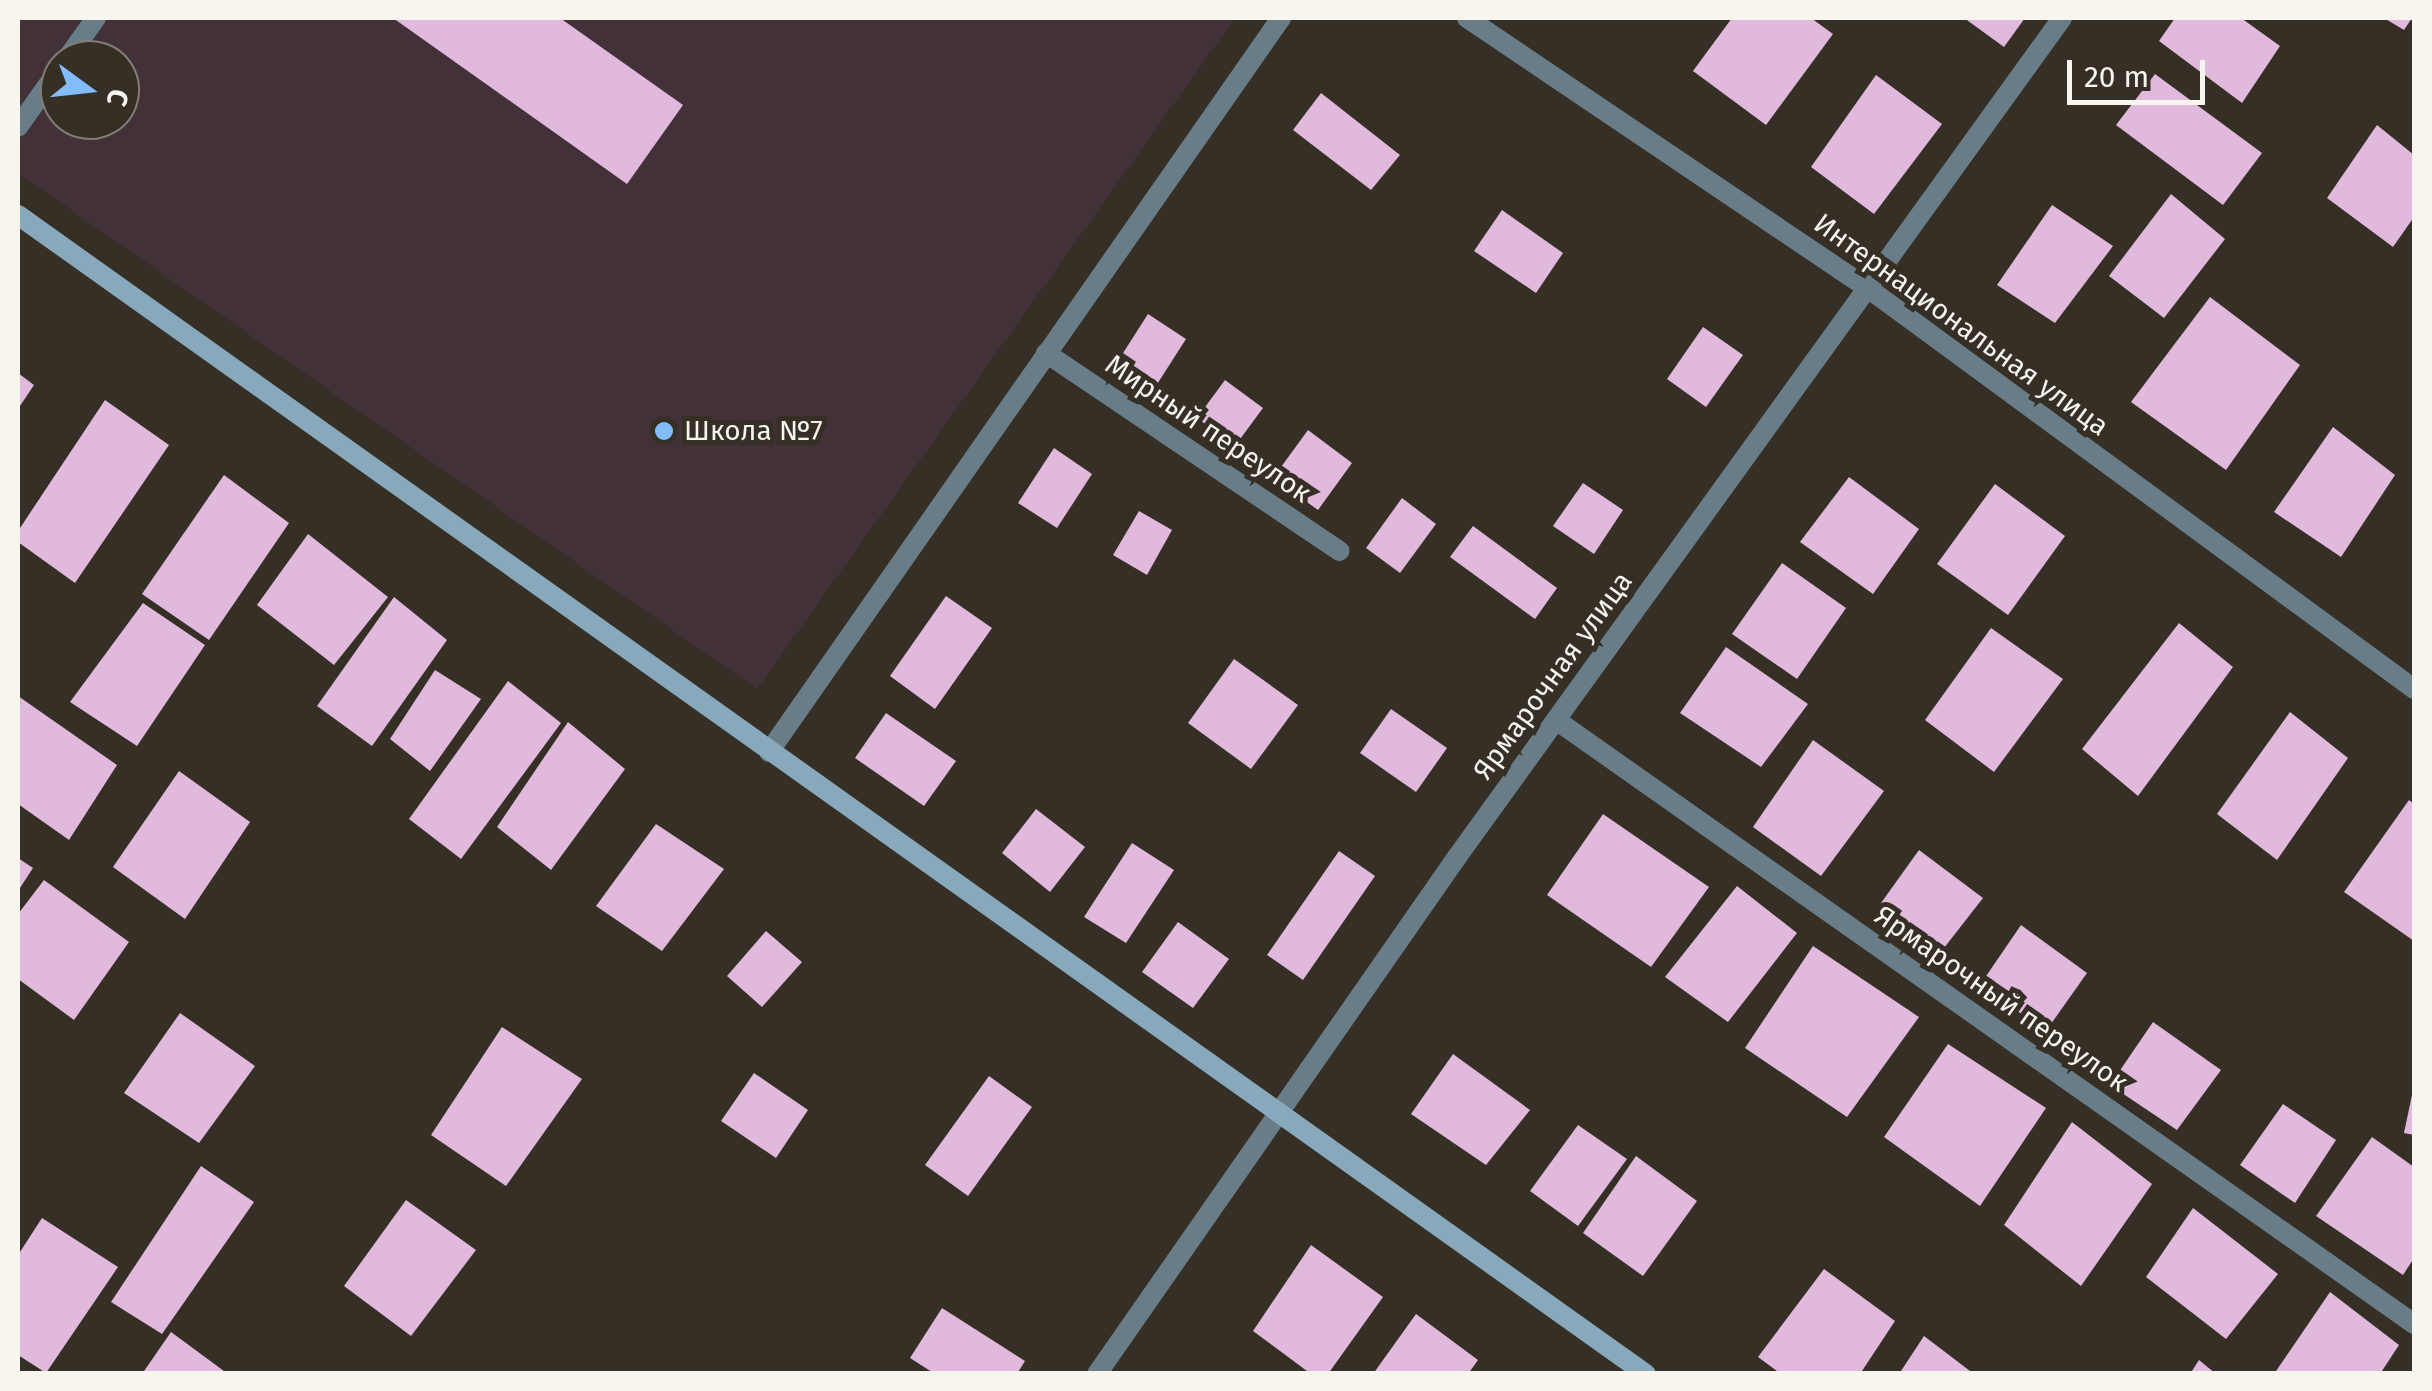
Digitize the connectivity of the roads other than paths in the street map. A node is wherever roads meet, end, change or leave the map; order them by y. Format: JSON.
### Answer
{"nodes":[{"id":1,"x":96,"y":18,"type":"edge"},
{"id":2,"x":1281,"y":18,"type":"edge"},
{"id":3,"x":1467,"y":18,"type":"edge"},
{"id":4,"x":2062,"y":18,"type":"edge"},
{"id":5,"x":80,"y":40,"type":"edge"},
{"id":6,"x":40,"y":96,"type":"edge"},
{"id":7,"x":18,"y":127,"type":"edge"},
{"id":8,"x":18,"y":215,"type":"edge"},
{"id":9,"x":1866,"y":286,"type":"junction"},
{"id":10,"x":1046,"y":352,"type":"junction"},
{"id":11,"x":1340,"y":552,"type":"dead end"},
{"id":12,"x":2414,"y":689,"type":"edge"},
{"id":13,"x":1556,"y":720,"type":"junction"},
{"id":14,"x":768,"y":752,"type":"junction"},
{"id":15,"x":1281,"y":1113,"type":"junction"},
{"id":16,"x":2414,"y":1324,"type":"edge"},
{"id":17,"x":1097,"y":1374,"type":"edge"},
{"id":18,"x":1646,"y":1374,"type":"edge"}],
"edges":[{"from":1,"to":5,"type":"street"},
{"from":2,"to":10,"type":"street"},
{"from":3,"to":9,"type":"street","name":"Интернациональная улица"},
{"from":4,"to":9,"type":"street","name":"Ярмарочная улица"},
{"from":6,"to":7,"type":"street"},
{"from":8,"to":14,"type":"main road"},
{"from":9,"to":12,"type":"street","name":"Интернациональная улица"},
{"from":9,"to":13,"type":"street","name":"Ярмарочная улица"},
{"from":10,"to":11,"type":"street","name":"Мирный переулок"},
{"from":10,"to":14,"type":"street"},
{"from":13,"to":15,"type":"street","name":"Ярмарочная улица"},
{"from":13,"to":16,"type":"street","name":"Ярмарочный переулок"},
{"from":14,"to":15,"type":"main road"},
{"from":15,"to":17,"type":"street","name":"Ярмарочная улица"},
{"from":15,"to":18,"type":"main road"}]}
